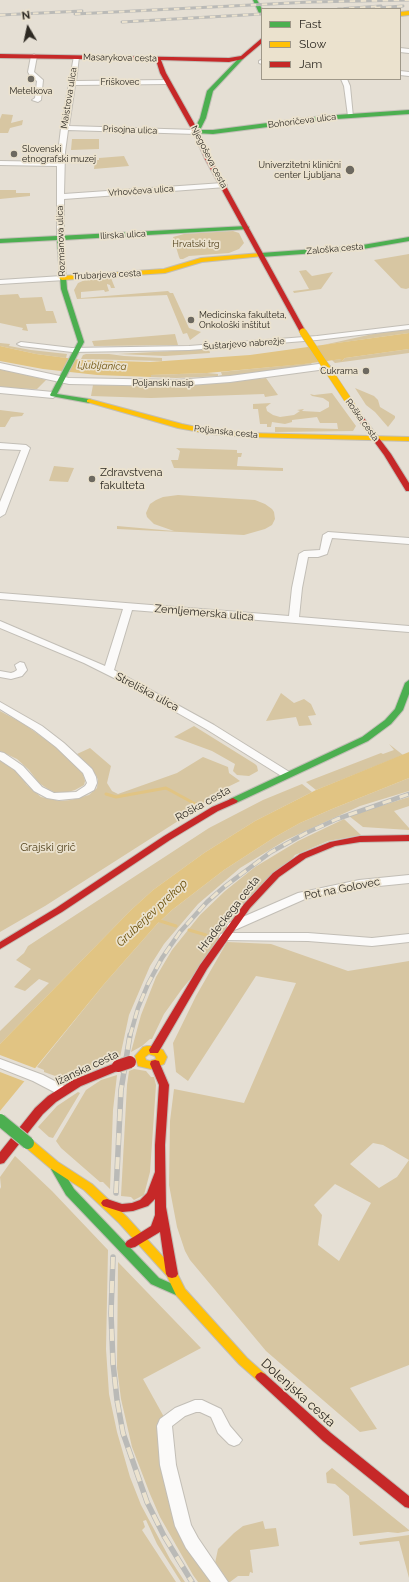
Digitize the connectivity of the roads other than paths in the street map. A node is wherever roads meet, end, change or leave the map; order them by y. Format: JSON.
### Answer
{"nodes":[{"id":1,"x":255,"y":0,"type":"edge"},
{"id":2,"x":261,"y":11,"type":"edge"},
{"id":3,"x":261,"y":41,"type":"edge"},
{"id":4,"x":0,"y":56,"type":"edge"},
{"id":5,"x":34,"y":56,"type":"junction"},
{"id":6,"x":76,"y":57,"type":"junction"},
{"id":7,"x":158,"y":59,"type":"junction"},
{"id":8,"x":240,"y":59,"type":"junction"},
{"id":9,"x":344,"y":80,"type":"edge"},
{"id":10,"x":168,"y":82,"type":"junction"},
{"id":11,"x":72,"y":83,"type":"junction"},
{"id":12,"x":35,"y":100,"type":"dead end"},
{"id":13,"x":409,"y":112,"type":"edge"},
{"id":14,"x":351,"y":116,"type":"junction"},
{"id":15,"x":188,"y":118,"type":"junction"},
{"id":16,"x":203,"y":118,"type":"junction"},
{"id":17,"x":64,"y":128,"type":"junction"},
{"id":18,"x":196,"y":132,"type":"junction"},
{"id":19,"x":0,"y":163,"type":"edge"},
{"id":20,"x":60,"y":164,"type":"junction"},
{"id":21,"x":223,"y":185,"type":"junction"},
{"id":22,"x":60,"y":197,"type":"junction"},
{"id":23,"x":247,"y":228,"type":"junction"},
{"id":24,"x":60,"y":238,"type":"junction"},
{"id":25,"x":409,"y":239,"type":"edge"},
{"id":26,"x":0,"y":241,"type":"edge"},
{"id":27,"x":261,"y":255,"type":"junction"},
{"id":28,"x":62,"y":278,"type":"junction"},
{"id":29,"x":0,"y":282,"type":"edge"},
{"id":30,"x":409,"y":327,"type":"edge"},
{"id":31,"x":21,"y":344,"type":"dead end"},
{"id":32,"x":76,"y":353,"type":"junction"},
{"id":33,"x":0,"y":366,"type":"edge"},
{"id":34,"x":326,"y":366,"type":"dead end"},
{"id":35,"x":63,"y":377,"type":"junction"},
{"id":36,"x":0,"y":390,"type":"edge"},
{"id":37,"x":53,"y":395,"type":"junction"},
{"id":38,"x":376,"y":438,"type":"junction"},
{"id":39,"x":409,"y":439,"type":"edge"},
{"id":40,"x":0,"y":446,"type":"edge"},
{"id":41,"x":409,"y":489,"type":"edge"},
{"id":42,"x":1,"y":511,"type":"edge"},
{"id":43,"x":409,"y":540,"type":"edge"},
{"id":44,"x":0,"y":596,"type":"edge"},
{"id":45,"x":128,"y":606,"type":"junction"},
{"id":46,"x":294,"y":620,"type":"junction"},
{"id":47,"x":0,"y":624,"type":"edge"},
{"id":48,"x":409,"y":629,"type":"edge"},
{"id":49,"x":20,"y":665,"type":"dead end"},
{"id":50,"x":109,"y":671,"type":"junction"},
{"id":51,"x":0,"y":674,"type":"edge"},
{"id":52,"x":409,"y":684,"type":"edge"},
{"id":53,"x":0,"y":705,"type":"edge"},
{"id":54,"x":0,"y":755,"type":"edge"},
{"id":55,"x":287,"y":775,"type":"junction"},
{"id":56,"x":409,"y":838,"type":"edge"},
{"id":57,"x":409,"y":879,"type":"edge"},
{"id":58,"x":233,"y":926,"type":"junction"},
{"id":59,"x":225,"y":937,"type":"junction"},
{"id":60,"x":409,"y":938,"type":"edge"},
{"id":61,"x":0,"y":946,"type":"edge"},
{"id":62,"x":154,"y":1050,"type":"junction"},
{"id":63,"x":140,"y":1059,"type":"junction"},
{"id":64,"x":0,"y":1064,"type":"edge"},
{"id":65,"x":155,"y":1064,"type":"junction"},
{"id":66,"x":63,"y":1091,"type":"junction"},
{"id":67,"x":0,"y":1120,"type":"edge"},
{"id":68,"x":0,"y":1160,"type":"edge"},
{"id":69,"x":54,"y":1166,"type":"junction"},
{"id":70,"x":160,"y":1173,"type":"junction"},
{"id":71,"x":105,"y":1202,"type":"junction"},
{"id":72,"x":162,"y":1208,"type":"junction"},
{"id":73,"x":141,"y":1238,"type":"junction"},
{"id":74,"x":123,"y":1248,"type":"junction"},
{"id":75,"x":172,"y":1274,"type":"junction"},
{"id":76,"x":180,"y":1292,"type":"junction"},
{"id":77,"x":234,"y":1440,"type":"dead end"},
{"id":78,"x":409,"y":1503,"type":"edge"},
{"id":79,"x":220,"y":1582,"type":"edge"}],
"edges":[{"from":1,"to":2,"type":"main road"},
{"from":3,"to":8,"type":"main road"},
{"from":4,"to":5,"type":"main road","name":"Masarykova cesta"},
{"from":5,"to":6,"type":"main road","name":"Masarykova cesta"},
{"from":5,"to":12,"type":"street"},
{"from":6,"to":7,"type":"main road","name":"Masarykova cesta"},
{"from":6,"to":11,"type":"street","name":"Maistrova ulica"},
{"from":7,"to":8,"type":"main road","name":"Masarykova cesta"},
{"from":7,"to":10,"type":"main road","name":"Njegoševa cesta"},
{"from":8,"to":16,"type":"main road"},
{"from":9,"to":14,"type":"street"},
{"from":10,"to":11,"type":"street","name":"Friškovec"},
{"from":10,"to":15,"type":"main road","name":"Njegoševa cesta"},
{"from":11,"to":17,"type":"street","name":"Maistrova ulica"},
{"from":13,"to":14,"type":"main road","name":"Bohoričeva ulica"},
{"from":14,"to":18,"type":"main road","name":"Bohoričeva ulica"},
{"from":15,"to":16,"type":"main road"},
{"from":15,"to":18,"type":"main road","name":"Njegoševa cesta"},
{"from":16,"to":18,"type":"main road"},
{"from":17,"to":18,"type":"street","name":"Prisojna ulica"},
{"from":17,"to":20,"type":"street","name":"Maistrova ulica"},
{"from":18,"to":21,"type":"main road","name":"Njegoševa cesta"},
{"from":19,"to":20,"type":"street"},
{"from":20,"to":22,"type":"street","name":"Maistrova ulica"},
{"from":21,"to":22,"type":"street","name":"Vrhovčeva ulica"},
{"from":21,"to":23,"type":"main road","name":"Njegoševa cesta"},
{"from":22,"to":24,"type":"street","name":"Rozmanova ulica"},
{"from":23,"to":24,"type":"main road","name":"Ilirska ulica"},
{"from":23,"to":27,"type":"main road","name":"Njegoševa cesta"},
{"from":24,"to":26,"type":"main road","name":"Ilirska ulica"},
{"from":24,"to":28,"type":"main road","name":"Rozmanova ulica"},
{"from":25,"to":27,"type":"main road","name":"Zaloška cesta"},
{"from":27,"to":28,"type":"main road","name":"Trubarjeva cesta"},
{"from":27,"to":38,"type":"main road","name":"Roška cesta","bridge":true},
{"from":28,"to":29,"type":"street","name":"Trubarjeva cesta"},
{"from":28,"to":32,"type":"main road","name":"Rozmanova ulica"},
{"from":30,"to":32,"type":"street","name":"Šuštarjevo nabrežje"},
{"from":31,"to":32,"type":"street","name":"Šuštarjevo nabrežje"},
{"from":32,"to":35,"type":"main road","name":"Rozmanova ulica"},
{"from":33,"to":35,"type":"street","name":"Poljanski nasip"},
{"from":34,"to":35,"type":"street","name":"Poljanski nasip"},
{"from":35,"to":37,"type":"main road","name":"Rozmanova ulica"},
{"from":36,"to":37,"type":"street","name":"Poljanska cesta"},
{"from":37,"to":38,"type":"main road","name":"Poljanska cesta"},
{"from":38,"to":39,"type":"main road","name":"Poljanska cesta"},
{"from":38,"to":41,"type":"main road","name":"Roška cesta"},
{"from":40,"to":42,"type":"street"},
{"from":43,"to":46,"type":"street"},
{"from":44,"to":45,"type":"street","name":"Zemljemerska ulica"},
{"from":45,"to":46,"type":"street","name":"Zemljemerska ulica"},
{"from":45,"to":50,"type":"street"},
{"from":46,"to":48,"type":"street","name":"Zemljemerska ulica"},
{"from":47,"to":50,"type":"street","name":"Streliška ulica"},
{"from":49,"to":51,"type":"street"},
{"from":50,"to":55,"type":"street","name":"Streliška ulica"},
{"from":52,"to":55,"type":"main road","name":"Roška cesta"},
{"from":53,"to":54,"type":"street"},
{"from":55,"to":61,"type":"main road","name":"Roška cesta"},
{"from":56,"to":58,"type":"main road","name":"Hradeckega cesta"},
{"from":57,"to":58,"type":"street","name":"Pot na Golovec"},
{"from":58,"to":59,"type":"main road","name":"Hradeckega cesta"},
{"from":59,"to":60,"type":"street"},
{"from":59,"to":62,"type":"main road","name":"Hradeckega cesta"},
{"from":62,"to":63,"type":"main road"},
{"from":62,"to":65,"type":"main road"},
{"from":63,"to":65,"type":"main road"},
{"from":63,"to":66,"type":"main road","name":"Ižanska cesta","bridge":true},
{"from":64,"to":66,"type":"street"},
{"from":65,"to":70,"type":"main road"},
{"from":66,"to":68,"type":"main road","name":"Ižanska cesta"},
{"from":67,"to":69,"type":"main road","bridge":true},
{"from":69,"to":71,"type":"main road","name":"Dolenjska cesta"},
{"from":69,"to":74,"type":"main road","name":"Dolenjska cesta"},
{"from":70,"to":71,"type":"main road"},
{"from":70,"to":72,"type":"main road"},
{"from":71,"to":73,"type":"main road","name":"Dolenjska cesta"},
{"from":72,"to":73,"type":"main road"},
{"from":72,"to":75,"type":"main road"},
{"from":73,"to":74,"type":"main road"},
{"from":73,"to":75,"type":"main road","name":"Dolenjska cesta"},
{"from":74,"to":76,"type":"main road","name":"Dolenjska cesta"},
{"from":75,"to":76,"type":"main road","name":"Dolenjska cesta"},
{"from":76,"to":78,"type":"main road","name":"Dolenjska cesta"},
{"from":77,"to":79,"type":"street"}]}
